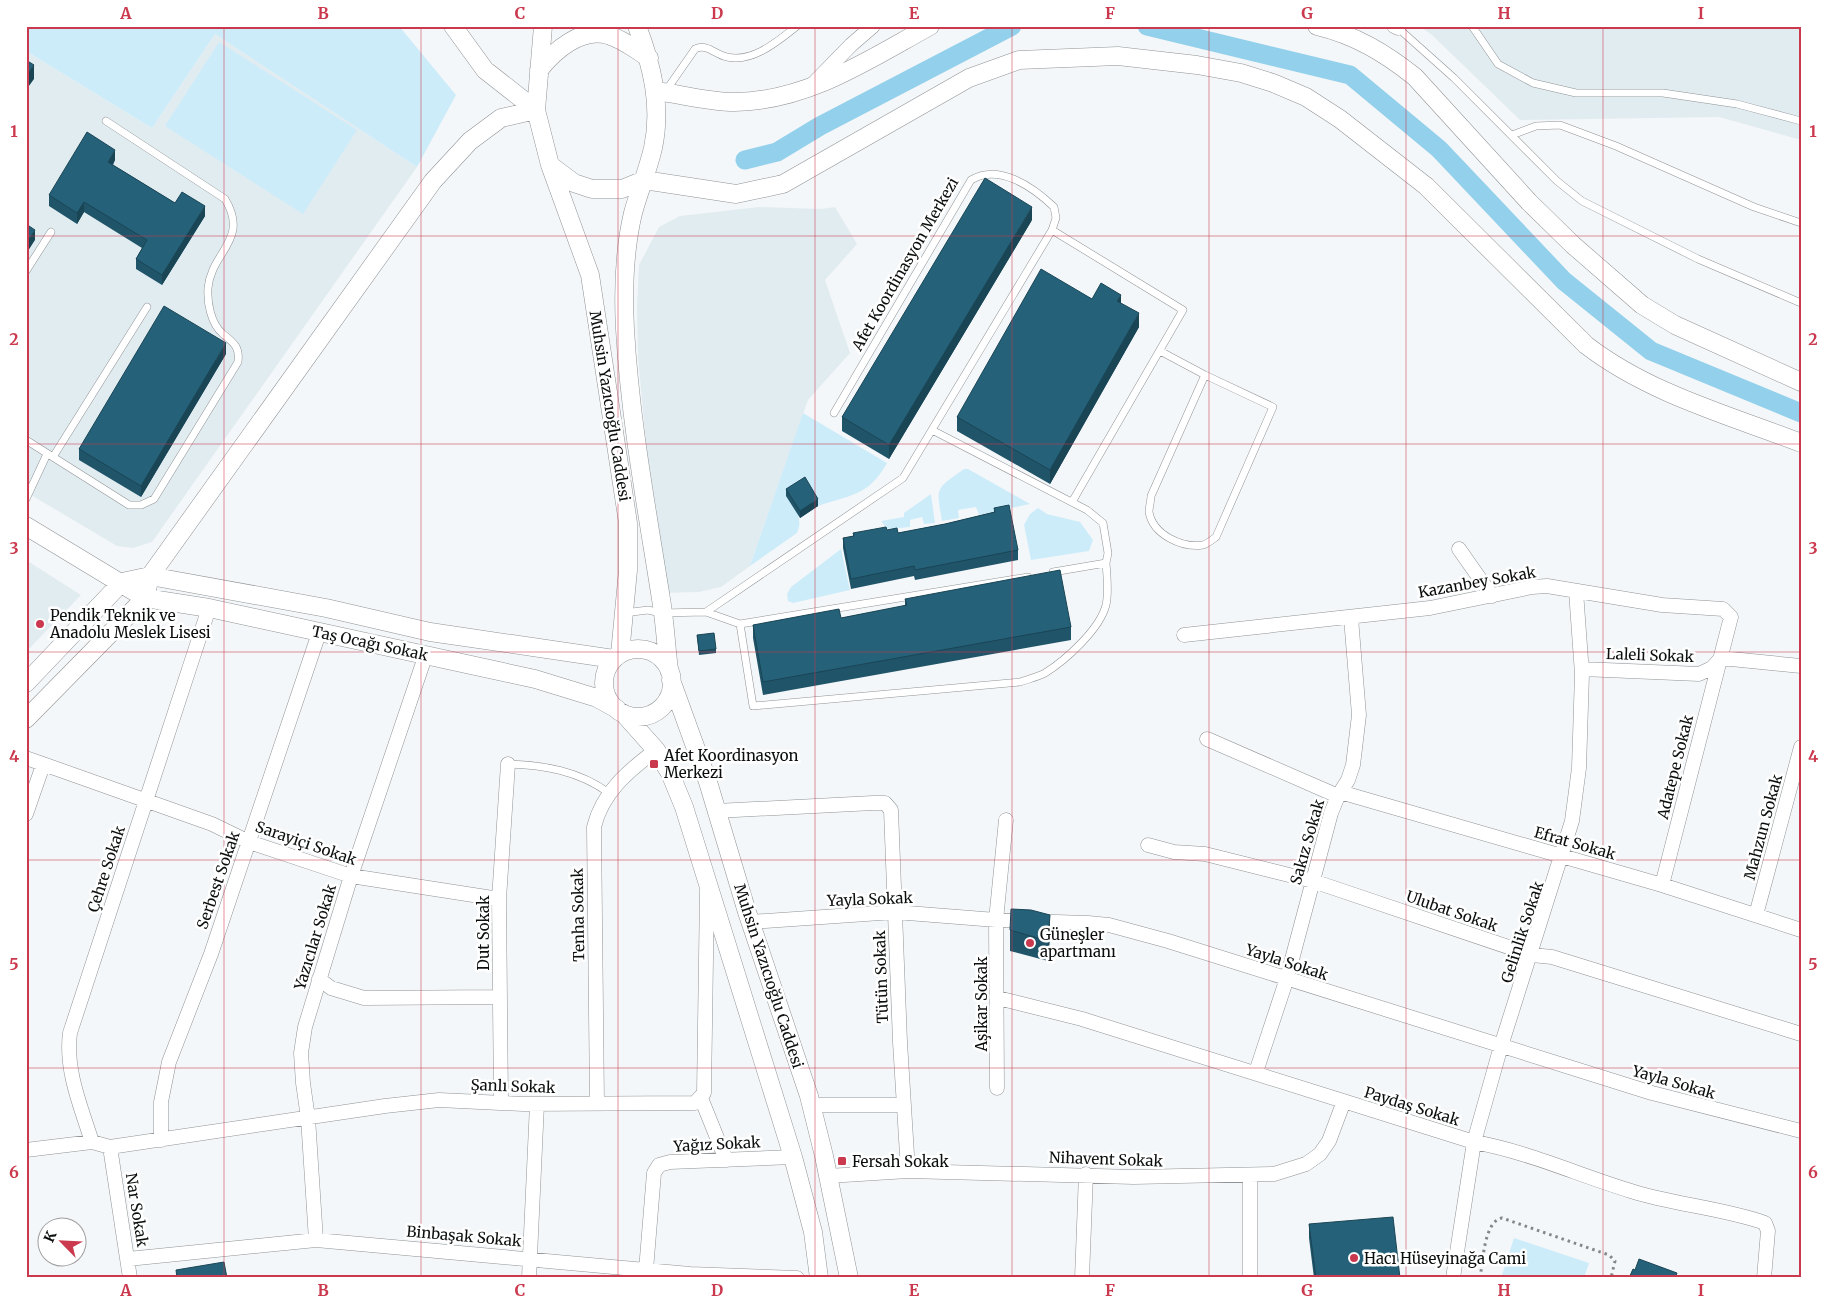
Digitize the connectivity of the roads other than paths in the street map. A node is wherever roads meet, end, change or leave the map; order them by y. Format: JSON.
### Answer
{"nodes":[{"id":1,"x":453,"y":26,"type":"edge"},
{"id":2,"x":543,"y":26,"type":"edge"},
{"id":3,"x":637,"y":26,"type":"edge"},
{"id":4,"x":797,"y":26,"type":"edge"},
{"id":5,"x":874,"y":26,"type":"edge"},
{"id":6,"x":930,"y":26,"type":"edge"},
{"id":7,"x":1317,"y":26,"type":"edge"},
{"id":8,"x":1472,"y":26,"type":"edge"},
{"id":9,"x":1397,"y":27,"type":"edge"},
{"id":10,"x":590,"y":30,"type":"edge"},
{"id":11,"x":649,"y":58,"type":"junction"},
{"id":12,"x":539,"y":70,"type":"junction"},
{"id":13,"x":808,"y":90,"type":"junction"},
{"id":14,"x":660,"y":92,"type":"junction"},
{"id":15,"x":536,"y":110,"type":"junction"},
{"id":16,"x":106,"y":121,"type":"dead end"},
{"id":17,"x":1801,"y":121,"type":"edge"},
{"id":18,"x":1512,"y":135,"type":"junction"},
{"id":19,"x":550,"y":166,"type":"junction"},
{"id":20,"x":644,"y":180,"type":"junction"},
{"id":21,"x":1801,"y":223,"type":"edge"},
{"id":22,"x":1052,"y":230,"type":"junction"},
{"id":23,"x":51,"y":232,"type":"dead end"},
{"id":24,"x":26,"y":271,"type":"edge"},
{"id":25,"x":1801,"y":303,"type":"edge"},
{"id":26,"x":147,"y":307,"type":"dead end"},
{"id":27,"x":1160,"y":351,"type":"junction"},
{"id":28,"x":1205,"y":375,"type":"junction"},
{"id":29,"x":1801,"y":382,"type":"edge"},
{"id":30,"x":834,"y":414,"type":"dead end"},
{"id":31,"x":932,"y":430,"type":"junction"},
{"id":32,"x":26,"y":440,"type":"edge"},
{"id":33,"x":1801,"y":443,"type":"edge"},
{"id":34,"x":50,"y":455,"type":"junction"},
{"id":35,"x":26,"y":499,"type":"edge"},
{"id":36,"x":1072,"y":502,"type":"junction"},
{"id":37,"x":26,"y":526,"type":"edge"},
{"id":38,"x":1459,"y":549,"type":"dead end"},
{"id":39,"x":1106,"y":563,"type":"junction"},
{"id":40,"x":1047,"y":573,"type":"edge"},
{"id":41,"x":1038,"y":575,"type":"edge"},
{"id":42,"x":150,"y":576,"type":"junction"},
{"id":43,"x":122,"y":582,"type":"junction"},
{"id":44,"x":216,"y":587,"type":"junction"},
{"id":45,"x":1576,"y":591,"type":"junction"},
{"id":46,"x":1492,"y":596,"type":"junction"},
{"id":47,"x":145,"y":598,"type":"junction"},
{"id":48,"x":210,"y":608,"type":"junction"},
{"id":49,"x":326,"y":608,"type":"junction"},
{"id":50,"x":706,"y":612,"type":"junction"},
{"id":51,"x":661,"y":613,"type":"junction"},
{"id":52,"x":622,"y":614,"type":"junction"},
{"id":53,"x":1351,"y":618,"type":"junction"},
{"id":54,"x":740,"y":624,"type":"junction"},
{"id":55,"x":430,"y":632,"type":"junction"},
{"id":56,"x":319,"y":633,"type":"junction"},
{"id":57,"x":1184,"y":635,"type":"dead end"},
{"id":58,"x":426,"y":654,"type":"junction"},
{"id":59,"x":617,"y":656,"type":"junction"},
{"id":60,"x":1721,"y":658,"type":"junction"},
{"id":61,"x":1801,"y":666,"type":"edge"},
{"id":62,"x":1582,"y":669,"type":"junction"},
{"id":63,"x":670,"y":675,"type":"junction"},
{"id":64,"x":26,"y":683,"type":"edge"},
{"id":65,"x":620,"y":711,"type":"junction"},
{"id":66,"x":26,"y":719,"type":"edge"},
{"id":67,"x":1207,"y":739,"type":"dead end"},
{"id":68,"x":1801,"y":747,"type":"edge"},
{"id":69,"x":656,"y":750,"type":"junction"},
{"id":70,"x":26,"y":758,"type":"edge"},
{"id":71,"x":43,"y":764,"type":"junction"},
{"id":72,"x":508,"y":764,"type":"joint"},
{"id":73,"x":609,"y":793,"type":"junction"},
{"id":74,"x":1339,"y":794,"type":"junction"},
{"id":75,"x":145,"y":799,"type":"junction"},
{"id":76,"x":716,"y":811,"type":"junction"},
{"id":77,"x":26,"y":814,"type":"edge"},
{"id":78,"x":1006,"y":820,"type":"dead end"},
{"id":79,"x":249,"y":842,"type":"junction"},
{"id":80,"x":1148,"y":845,"type":"dead end"},
{"id":81,"x":1563,"y":856,"type":"junction"},
{"id":82,"x":351,"y":876,"type":"junction"},
{"id":83,"x":1313,"y":881,"type":"junction"},
{"id":84,"x":707,"y":883,"type":"junction"},
{"id":85,"x":1662,"y":885,"type":"junction"},
{"id":86,"x":499,"y":899,"type":"junction"},
{"id":87,"x":895,"y":912,"type":"junction"},
{"id":88,"x":1756,"y":915,"type":"junction"},
{"id":89,"x":996,"y":920,"type":"junction"},
{"id":90,"x":750,"y":922,"type":"junction"},
{"id":91,"x":1801,"y":930,"type":"edge"},
{"id":92,"x":1532,"y":955,"type":"junction"},
{"id":93,"x":1287,"y":978,"type":"junction"},
{"id":94,"x":318,"y":979,"type":"junction"},
{"id":95,"x":500,"y":997,"type":"junction"},
{"id":96,"x":998,"y":998,"type":"junction"},
{"id":97,"x":1801,"y":1034,"type":"edge"},
{"id":98,"x":1501,"y":1046,"type":"junction"},
{"id":99,"x":1256,"y":1072,"type":"junction"},
{"id":100,"x":997,"y":1088,"type":"dead end"},
{"id":101,"x":701,"y":1098,"type":"junction"},
{"id":102,"x":1344,"y":1101,"type":"junction"},
{"id":103,"x":501,"y":1103,"type":"junction"},
{"id":104,"x":597,"y":1103,"type":"junction"},
{"id":105,"x":537,"y":1104,"type":"junction"},
{"id":106,"x":811,"y":1105,"type":"junction"},
{"id":107,"x":904,"y":1105,"type":"junction"},
{"id":108,"x":308,"y":1118,"type":"junction"},
{"id":109,"x":1801,"y":1131,"type":"edge"},
{"id":110,"x":161,"y":1140,"type":"junction"},
{"id":111,"x":92,"y":1142,"type":"junction"},
{"id":112,"x":1474,"y":1142,"type":"junction"},
{"id":113,"x":110,"y":1147,"type":"junction"},
{"id":114,"x":26,"y":1150,"type":"edge"},
{"id":115,"x":824,"y":1156,"type":"junction"},
{"id":116,"x":793,"y":1157,"type":"junction"},
{"id":117,"x":726,"y":1160,"type":"junction"},
{"id":118,"x":908,"y":1171,"type":"junction"},
{"id":119,"x":1086,"y":1174,"type":"junction"},
{"id":120,"x":828,"y":1176,"type":"junction"},
{"id":121,"x":1250,"y":1176,"type":"junction"},
{"id":122,"x":316,"y":1240,"type":"junction"},
{"id":123,"x":128,"y":1259,"type":"junction"},
{"id":124,"x":530,"y":1259,"type":"junction"},
{"id":125,"x":646,"y":1270,"type":"junction"},
{"id":126,"x":130,"y":1278,"type":"edge"},
{"id":127,"x":529,"y":1278,"type":"edge"},
{"id":128,"x":797,"y":1278,"type":"edge"},
{"id":129,"x":819,"y":1278,"type":"edge"},
{"id":130,"x":849,"y":1278,"type":"edge"},
{"id":131,"x":1082,"y":1278,"type":"edge"},
{"id":132,"x":1250,"y":1278,"type":"edge"},
{"id":133,"x":1453,"y":1278,"type":"edge"},
{"id":134,"x":1764,"y":1278,"type":"edge"}],
"edges":[{"from":1,"to":15,"type":"street"},
{"from":2,"to":12,"type":"street","name":"Muhsin Yazıcıoğlu Caddesi"},
{"from":3,"to":11,"type":"street","name":"Muhsin Yazıcıoğlu Caddesi"},
{"from":4,"to":14,"type":"lane"},
{"from":5,"to":13,"type":"street"},
{"from":6,"to":13,"type":"street"},
{"from":7,"to":29,"type":"street"},
{"from":8,"to":17,"type":"lane"},
{"from":9,"to":18,"type":"lane"},
{"from":10,"to":11,"type":"street"},
{"from":10,"to":12,"type":"street"},
{"from":11,"to":14,"type":"street","name":"Muhsin Yazıcıoğlu Caddesi"},
{"from":12,"to":15,"type":"street","name":"Muhsin Yazıcıoğlu Caddesi"},
{"from":13,"to":14,"type":"street"},
{"from":14,"to":20,"type":"street","name":"Muhsin Yazıcıoğlu Caddesi"},
{"from":15,"to":19,"type":"street","name":"Muhsin Yazıcıoğlu Caddesi"},
{"from":15,"to":42,"type":"street"},
{"from":16,"to":34,"type":"lane"},
{"from":18,"to":21,"type":"lane"},
{"from":18,"to":25,"type":"lane"},
{"from":19,"to":20,"type":"street"},
{"from":19,"to":52,"type":"street","name":"Muhsin Yazıcıoğlu Caddesi"},
{"from":20,"to":33,"type":"street"},
{"from":20,"to":51,"type":"street","name":"Muhsin Yazıcıoğlu Caddesi"},
{"from":22,"to":27,"type":"lane"},
{"from":22,"to":30,"type":"lane","name":"Afet Koordinasyon Merkezi"},
{"from":22,"to":31,"type":"lane","name":"Afet Koordinasyon Merkezi"},
{"from":23,"to":24,"type":"lane"},
{"from":26,"to":34,"type":"lane"},
{"from":27,"to":28,"type":"lane"},
{"from":27,"to":36,"type":"lane"},
{"from":28,"to":28,"type":"lane"},
{"from":31,"to":36,"type":"lane"},
{"from":31,"to":50,"type":"lane","name":"Afet Koordinasyon Merkezi"},
{"from":32,"to":34,"type":"lane"},
{"from":34,"to":35,"type":"lane"},
{"from":36,"to":39,"type":"lane"},
{"from":37,"to":43,"type":"street"},
{"from":38,"to":46,"type":"street"},
{"from":39,"to":40,"type":"lane"},
{"from":39,"to":54,"type":"lane"},
{"from":41,"to":54,"type":"lane"},
{"from":42,"to":43,"type":"street","name":"Taş Ocağı Sokak"},
{"from":42,"to":44,"type":"street","name":"Taş Ocağı Sokak"},
{"from":42,"to":47,"type":"street"},
{"from":43,"to":47,"type":"street","name":"Taş Ocağı Sokak"},
{"from":43,"to":64,"type":"street"},
{"from":44,"to":48,"type":"street"},
{"from":44,"to":49,"type":"street","name":"Taş Ocağı Sokak"},
{"from":45,"to":46,"type":"street","name":"Kazanbey Sokak"},
{"from":45,"to":60,"type":"street","name":"Kazanbey Sokak"},
{"from":45,"to":62,"type":"street","name":"Gelinlik Sokak"},
{"from":46,"to":53,"type":"street","name":"Kazanbey Sokak"},
{"from":47,"to":48,"type":"street","name":"Taş Ocağı Sokak"},
{"from":47,"to":66,"type":"street"},
{"from":48,"to":56,"type":"street","name":"Taş Ocağı Sokak"},
{"from":48,"to":75,"type":"street","name":"Çehre Sokak"},
{"from":49,"to":55,"type":"street","name":"Taş Ocağı Sokak"},
{"from":49,"to":56,"type":"street"},
{"from":50,"to":51,"type":"lane"},
{"from":50,"to":54,"type":"lane"},
{"from":51,"to":52,"type":"lane"},
{"from":51,"to":63,"type":"street","name":"Muhsin Yazıcıoğlu Caddesi"},
{"from":52,"to":59,"type":"street","name":"Muhsin Yazıcıoğlu Caddesi"},
{"from":53,"to":57,"type":"street","name":"Kazanbey Sokak"},
{"from":53,"to":74,"type":"street","name":"Sakız Sokak"},
{"from":55,"to":58,"type":"street"},
{"from":55,"to":59,"type":"street","name":"Taş Ocağı Sokak"},
{"from":56,"to":58,"type":"street","name":"Taş Ocağı Sokak"},
{"from":56,"to":79,"type":"street","name":"Serbest Sokak"},
{"from":58,"to":65,"type":"street","name":"Taş Ocağı Sokak"},
{"from":58,"to":82,"type":"street","name":"Yazıcılar Sokak"},
{"from":59,"to":63,"type":"street"},
{"from":59,"to":65,"type":"street"},
{"from":60,"to":61,"type":"street"},
{"from":60,"to":62,"type":"street","name":"Laleli Sokak"},
{"from":60,"to":85,"type":"street","name":"Adatepe Sokak"},
{"from":62,"to":81,"type":"street","name":"Gelinlik Sokak"},
{"from":63,"to":65,"type":"street"},
{"from":63,"to":76,"type":"street","name":"Muhsin Yazıcıoğlu Caddesi"},
{"from":65,"to":69,"type":"street","name":"Muhsin Yazıcıoğlu Caddesi"},
{"from":67,"to":74,"type":"street","name":"Efrat Sokak"},
{"from":68,"to":88,"type":"street","name":"Mahzun Sokak"},
{"from":69,"to":73,"type":"street","name":"Tenha Sokak"},
{"from":69,"to":84,"type":"street","name":"Muhsin Yazıcıoğlu Caddesi"},
{"from":70,"to":71,"type":"street","name":"Sarayiçi Sokak"},
{"from":71,"to":75,"type":"street","name":"Sarayiçi Sokak"},
{"from":71,"to":77,"type":"street"},
{"from":72,"to":73,"type":"lane"},
{"from":72,"to":86,"type":"street","name":"Dut Sokak"},
{"from":73,"to":104,"type":"street","name":"Tenha Sokak"},
{"from":74,"to":81,"type":"street","name":"Efrat Sokak"},
{"from":74,"to":83,"type":"street","name":"Sakız Sokak"},
{"from":75,"to":79,"type":"street","name":"Sarayiçi Sokak"},
{"from":75,"to":111,"type":"street","name":"Çehre Sokak"},
{"from":76,"to":87,"type":"street","name":"Tütün Sokak"},
{"from":76,"to":90,"type":"street","name":"Muhsin Yazıcıoğlu Caddesi"},
{"from":78,"to":89,"type":"street","name":"Aşikar Sokak"},
{"from":79,"to":82,"type":"street","name":"Sarayiçi Sokak"},
{"from":79,"to":110,"type":"street","name":"Serbest Sokak"},
{"from":80,"to":83,"type":"street","name":"Ulubat Sokak"},
{"from":81,"to":85,"type":"street","name":"Efrat Sokak"},
{"from":81,"to":92,"type":"street","name":"Gelinlik Sokak"},
{"from":82,"to":86,"type":"street","name":"Sarayiçi Sokak"},
{"from":82,"to":94,"type":"street","name":"Yazıcılar Sokak"},
{"from":83,"to":92,"type":"street","name":"Ulubat Sokak"},
{"from":83,"to":93,"type":"street","name":"Sakız Sokak"},
{"from":84,"to":101,"type":"street"},
{"from":84,"to":116,"type":"street","name":"Muhsin Yazıcıoğlu Caddesi"},
{"from":85,"to":88,"type":"street","name":"Efrat Sokak"},
{"from":86,"to":95,"type":"street","name":"Dut Sokak"},
{"from":87,"to":89,"type":"street","name":"Yayla Sokak"},
{"from":87,"to":90,"type":"street","name":"Yayla Sokak"},
{"from":87,"to":107,"type":"street","name":"Tütün Sokak"},
{"from":88,"to":91,"type":"street","name":"Efrat Sokak"},
{"from":89,"to":93,"type":"street","name":"Yayla Sokak"},
{"from":89,"to":96,"type":"street","name":"Aşikar Sokak"},
{"from":90,"to":106,"type":"street","name":"Muhsin Yazıcıoğlu Caddesi"},
{"from":92,"to":97,"type":"street","name":"Ulubat Sokak"},
{"from":92,"to":98,"type":"street","name":"Gelinlik Sokak"},
{"from":93,"to":98,"type":"street","name":"Yayla Sokak"},
{"from":93,"to":99,"type":"street","name":"Sakız Sokak"},
{"from":94,"to":95,"type":"street"},
{"from":94,"to":108,"type":"street","name":"Yazıcılar Sokak"},
{"from":95,"to":103,"type":"street","name":"Dut Sokak"},
{"from":96,"to":99,"type":"street","name":"Paydaş Sokak"},
{"from":96,"to":100,"type":"street","name":"Aşikar Sokak"},
{"from":98,"to":109,"type":"street","name":"Yayla Sokak"},
{"from":98,"to":112,"type":"street","name":"Gelinlik Sokak"},
{"from":99,"to":102,"type":"street","name":"Paydaş Sokak"},
{"from":101,"to":104,"type":"street","name":"Şanlı Sokak"},
{"from":101,"to":117,"type":"street"},
{"from":102,"to":112,"type":"street","name":"Paydaş Sokak"},
{"from":102,"to":121,"type":"street","name":"Nihavent Sokak"},
{"from":103,"to":105,"type":"street","name":"Şanlı Sokak"},
{"from":103,"to":108,"type":"street","name":"Şanlı Sokak"},
{"from":104,"to":105,"type":"street","name":"Şanlı Sokak"},
{"from":105,"to":124,"type":"street"},
{"from":106,"to":107,"type":"street"},
{"from":106,"to":115,"type":"street","name":"Muhsin Yazıcıoğlu Caddesi"},
{"from":107,"to":118,"type":"street","name":"Tütün Sokak"},
{"from":108,"to":110,"type":"street","name":"Şanlı Sokak"},
{"from":108,"to":122,"type":"street","name":"Yazıcılar Sokak"},
{"from":110,"to":113,"type":"street","name":"Şanlı Sokak"},
{"from":111,"to":113,"type":"street"},
{"from":111,"to":114,"type":"street"},
{"from":112,"to":133,"type":"street","name":"Gelinlik Sokak"},
{"from":112,"to":134,"type":"street","name":"Paydaş Sokak"},
{"from":113,"to":123,"type":"street","name":"Nar Sokak"},
{"from":115,"to":116,"type":"street"},
{"from":115,"to":120,"type":"street","name":"Muhsin Yazıcıoğlu Caddesi"},
{"from":116,"to":117,"type":"street","name":"Yağız Sokak"},
{"from":116,"to":129,"type":"street","name":"Muhsin Yazıcıoğlu Caddesi"},
{"from":117,"to":125,"type":"street","name":"Yağız Sokak"},
{"from":118,"to":119,"type":"street","name":"Nihavent Sokak"},
{"from":118,"to":120,"type":"street","name":"Nihavent Sokak"},
{"from":119,"to":121,"type":"street","name":"Nihavent Sokak"},
{"from":119,"to":131,"type":"street"},
{"from":120,"to":130,"type":"street","name":"Muhsin Yazıcıoğlu Caddesi"},
{"from":121,"to":132,"type":"street"},
{"from":122,"to":123,"type":"street","name":"Binbaşak Sokak"},
{"from":122,"to":124,"type":"street","name":"Binbaşak Sokak"},
{"from":123,"to":126,"type":"street","name":"Nar Sokak"},
{"from":124,"to":125,"type":"street","name":"Binbaşak Sokak"},
{"from":124,"to":127,"type":"street"},
{"from":125,"to":128,"type":"street","name":"Binbaşak Sokak"}]}
